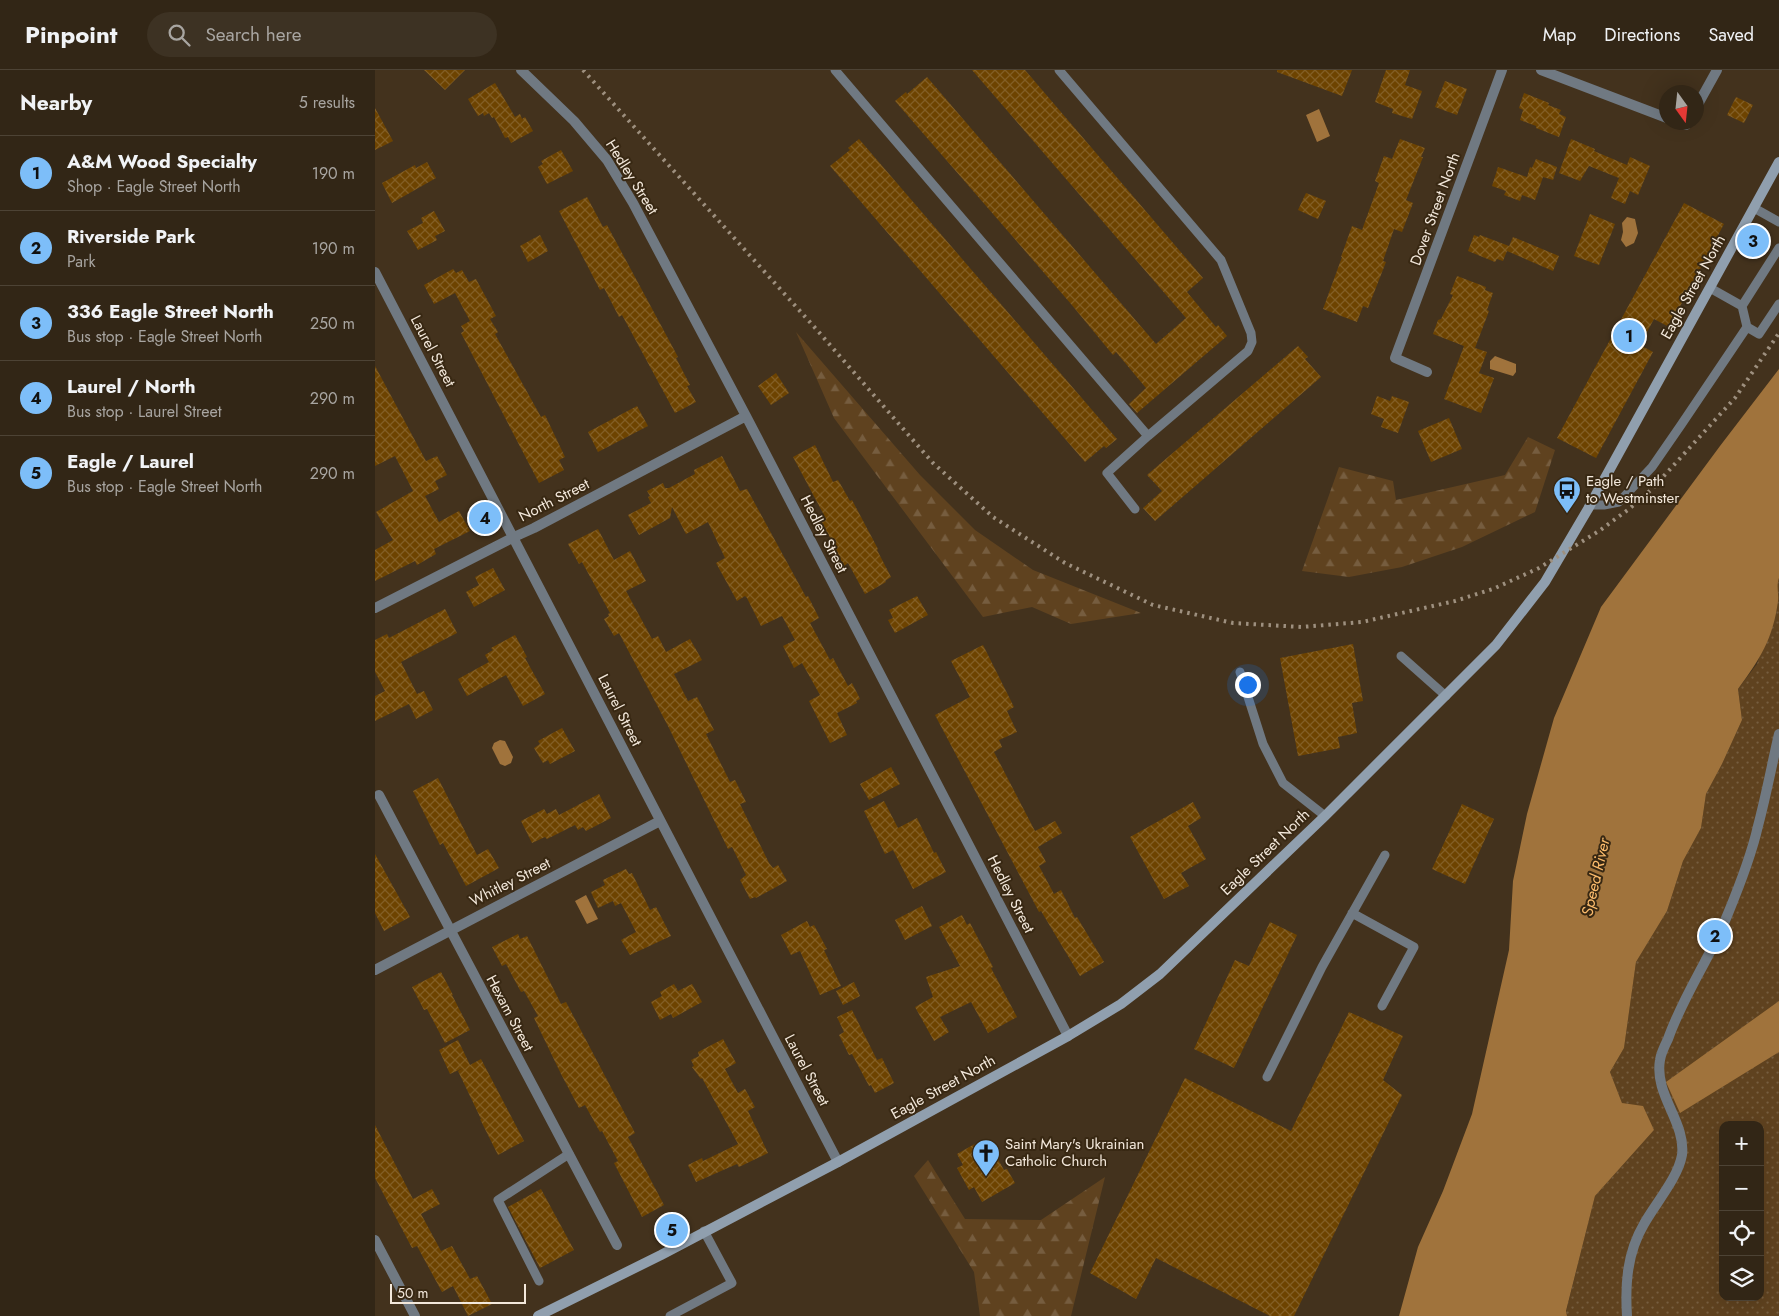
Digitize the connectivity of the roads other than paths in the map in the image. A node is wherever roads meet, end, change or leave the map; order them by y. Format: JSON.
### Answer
{"nodes":[{"id":1,"x":521,"y":70,"type":"edge"},
{"id":2,"x":835,"y":70,"type":"edge"},
{"id":3,"x":1059,"y":70,"type":"edge"},
{"id":4,"x":1502,"y":70,"type":"edge"},
{"id":5,"x":1541,"y":70,"type":"edge"},
{"id":6,"x":1717,"y":70,"type":"edge"},
{"id":7,"x":1704,"y":93,"type":"edge"},
{"id":8,"x":1659,"y":115,"type":"edge"},
{"id":9,"x":1779,"y":162,"type":"edge"},
{"id":10,"x":1754,"y":208,"type":"junction"},
{"id":11,"x":1779,"y":222,"type":"edge"},
{"id":12,"x":1779,"y":248,"type":"edge"},
{"id":13,"x":375,"y":272,"type":"edge"},
{"id":14,"x":1710,"y":288,"type":"junction"},
{"id":15,"x":1779,"y":304,"type":"edge"},
{"id":16,"x":1742,"y":306,"type":"junction"},
{"id":17,"x":1747,"y":327,"type":"junction"},
{"id":18,"x":1427,"y":372,"type":"dead end"},
{"id":19,"x":746,"y":416,"type":"junction"},
{"id":20,"x":1148,"y":436,"type":"junction"},
{"id":21,"x":1590,"y":504,"type":"junction"},
{"id":22,"x":1135,"y":509,"type":"dead end"},
{"id":23,"x":514,"y":537,"type":"junction"},
{"id":24,"x":375,"y":608,"type":"edge"},
{"id":25,"x":1401,"y":656,"type":"dead end"},
{"id":26,"x":1240,"y":672,"type":"dead end"},
{"id":27,"x":1446,"y":696,"type":"junction"},
{"id":28,"x":1779,"y":734,"type":"edge"},
{"id":29,"x":379,"y":795,"type":"dead end"},
{"id":30,"x":1325,"y":816,"type":"junction"},
{"id":31,"x":660,"y":822,"type":"junction"},
{"id":32,"x":1385,"y":856,"type":"dead end"},
{"id":33,"x":1352,"y":913,"type":"junction"},
{"id":34,"x":449,"y":930,"type":"junction"},
{"id":35,"x":375,"y":970,"type":"edge"},
{"id":36,"x":1381,"y":1006,"type":"dead end"},
{"id":37,"x":1068,"y":1036,"type":"junction"},
{"id":38,"x":1267,"y":1078,"type":"dead end"},
{"id":39,"x":569,"y":1154,"type":"junction"},
{"id":40,"x":838,"y":1162,"type":"junction"},
{"id":41,"x":704,"y":1231,"type":"junction"},
{"id":42,"x":375,"y":1240,"type":"edge"},
{"id":43,"x":617,"y":1244,"type":"dead end"},
{"id":44,"x":539,"y":1281,"type":"dead end"},
{"id":45,"x":552,"y":1313,"type":"edge"},
{"id":46,"x":415,"y":1316,"type":"edge"},
{"id":47,"x":538,"y":1316,"type":"edge"},
{"id":48,"x":670,"y":1316,"type":"edge"},
{"id":49,"x":1627,"y":1316,"type":"edge"}],
"edges":[{"from":1,"to":19,"type":"street","name":"Hedley Street"},
{"from":2,"to":20,"type":"lane"},
{"from":3,"to":20,"type":"lane"},
{"from":4,"to":18,"type":"street","name":"Dover Street North"},
{"from":5,"to":8,"type":"street"},
{"from":6,"to":7,"type":"street"},
{"from":9,"to":10,"type":"main road","name":"Eagle Street North"},
{"from":10,"to":11,"type":"lane"},
{"from":10,"to":14,"type":"main road","name":"Eagle Street North"},
{"from":12,"to":16,"type":"lane"},
{"from":13,"to":23,"type":"street","name":"Laurel Street"},
{"from":14,"to":16,"type":"lane"},
{"from":14,"to":21,"type":"main road","name":"Eagle Street North"},
{"from":15,"to":17,"type":"lane"},
{"from":16,"to":17,"type":"lane"},
{"from":17,"to":21,"type":"lane"},
{"from":19,"to":23,"type":"street","name":"North Street"},
{"from":19,"to":37,"type":"street","name":"Hedley Street"},
{"from":20,"to":22,"type":"lane"},
{"from":21,"to":27,"type":"main road","name":"Eagle Street North"},
{"from":23,"to":24,"type":"street","name":"North Street"},
{"from":23,"to":31,"type":"street","name":"Laurel Street"},
{"from":25,"to":27,"type":"lane"},
{"from":26,"to":30,"type":"lane"},
{"from":27,"to":30,"type":"main road","name":"Eagle Street North"},
{"from":28,"to":49,"type":"street"},
{"from":29,"to":34,"type":"street","name":"Hexam Street"},
{"from":30,"to":37,"type":"main road","name":"Eagle Street North"},
{"from":31,"to":34,"type":"street","name":"Whitley Street"},
{"from":31,"to":40,"type":"street","name":"Laurel Street"},
{"from":32,"to":33,"type":"lane"},
{"from":33,"to":36,"type":"lane"},
{"from":33,"to":38,"type":"lane"},
{"from":34,"to":35,"type":"street","name":"Whitley Street"},
{"from":34,"to":39,"type":"street","name":"Hexam Street"},
{"from":37,"to":40,"type":"main road","name":"Eagle Street North"},
{"from":39,"to":43,"type":"street","name":"Hexam Street"},
{"from":39,"to":44,"type":"lane"},
{"from":40,"to":41,"type":"main road","name":"Eagle Street North"},
{"from":41,"to":45,"type":"main road","name":"Eagle Street North"},
{"from":41,"to":48,"type":"lane"},
{"from":42,"to":46,"type":"street"},
{"from":45,"to":47,"type":"main road","name":"Eagle Street North"}]}
